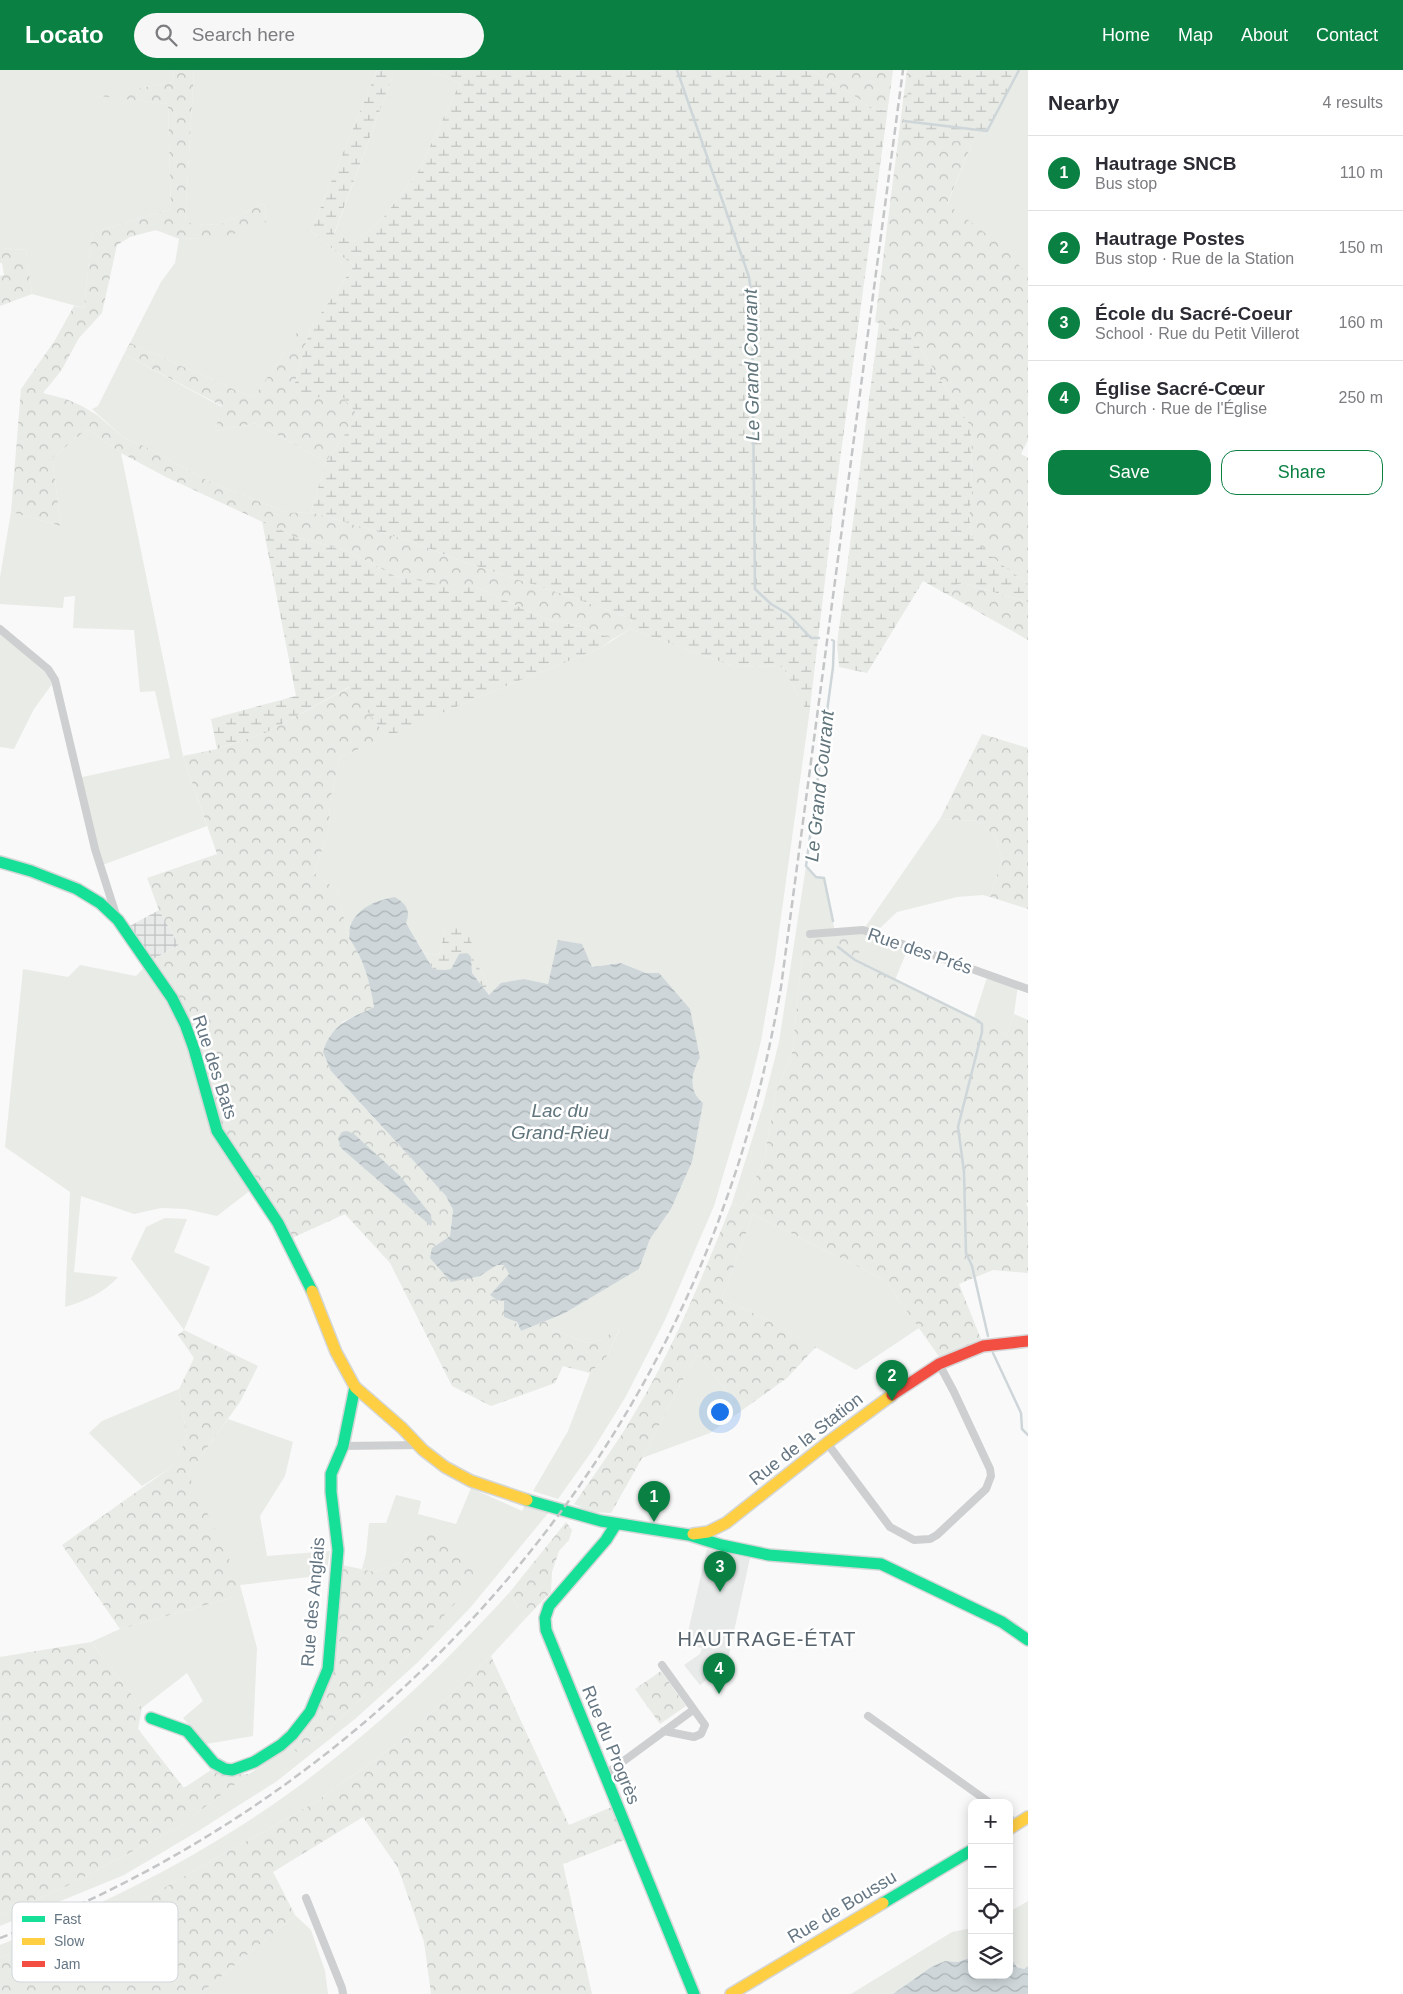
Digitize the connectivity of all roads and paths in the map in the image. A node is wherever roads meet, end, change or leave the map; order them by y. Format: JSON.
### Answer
{"nodes":[{"id":1,"x":0,"y":629,"type":"edge"},
{"id":2,"x":0,"y":862,"type":"edge"},
{"id":3,"x":118,"y":920,"type":"junction"},
{"id":4,"x":810,"y":934,"type":"dead end"},
{"id":5,"x":1028,"y":989,"type":"edge"},
{"id":6,"x":1028,"y":1341,"type":"edge"},
{"id":7,"x":938,"y":1364,"type":"junction"},
{"id":8,"x":355,"y":1386,"type":"junction"},
{"id":9,"x":827,"y":1443,"type":"junction"},
{"id":10,"x":419,"y":1445,"type":"junction"},
{"id":11,"x":343,"y":1446,"type":"junction"},
{"id":12,"x":616,"y":1524,"type":"junction"},
{"id":13,"x":689,"y":1535,"type":"junction"},
{"id":14,"x":1028,"y":1640,"type":"edge"},
{"id":15,"x":662,"y":1665,"type":"dead end"},
{"id":16,"x":693,"y":1710,"type":"junction"},
{"id":17,"x":868,"y":1716,"type":"dead end"},
{"id":18,"x":151,"y":1718,"type":"dead end"},
{"id":19,"x":664,"y":1731,"type":"junction"},
{"id":20,"x":606,"y":1774,"type":"junction"},
{"id":21,"x":984,"y":1799,"type":"edge"},
{"id":22,"x":1028,"y":1817,"type":"edge"},
{"id":23,"x":1013,"y":1822,"type":"edge"},
{"id":24,"x":968,"y":1852,"type":"edge"},
{"id":25,"x":306,"y":1898,"type":"dead end"},
{"id":26,"x":343,"y":1994,"type":"edge"},
{"id":27,"x":694,"y":1994,"type":"edge"},
{"id":28,"x":731,"y":1994,"type":"edge"}],
"edges":[{"from":1,"to":3,"type":"street","name":"Rue des Bats"},
{"from":2,"to":3,"type":"street"},
{"from":3,"to":8,"type":"street","name":"Rue des Bats"},
{"from":4,"to":5,"type":"street","name":"Rue des Prés"},
{"from":6,"to":7,"type":"street","name":"Rue de la Station"},
{"from":7,"to":9,"type":"street","name":"Rue de la Station"},
{"from":7,"to":9,"type":"street"},
{"from":8,"to":10,"type":"street","name":"Rue des Bats"},
{"from":8,"to":11,"type":"street","name":"Rue des Anglais"},
{"from":9,"to":13,"type":"street","name":"Rue de la Station"},
{"from":10,"to":11,"type":"street"},
{"from":10,"to":12,"type":"street","name":"Rue des Bats"},
{"from":11,"to":18,"type":"street","name":"Rue des Anglais"},
{"from":12,"to":13,"type":"street","name":"Rue des Bats"},
{"from":12,"to":20,"type":"street","name":"Rue du Progrès"},
{"from":13,"to":14,"type":"street"},
{"from":15,"to":16,"type":"street"},
{"from":16,"to":19,"type":"street"},
{"from":16,"to":19,"type":"street"},
{"from":17,"to":21,"type":"street"},
{"from":19,"to":20,"type":"street"},
{"from":20,"to":27,"type":"street","name":"Rue du Progrès"},
{"from":22,"to":23,"type":"street"},
{"from":24,"to":28,"type":"street","name":"Rue de Boussu"},
{"from":25,"to":26,"type":"street"}]}
